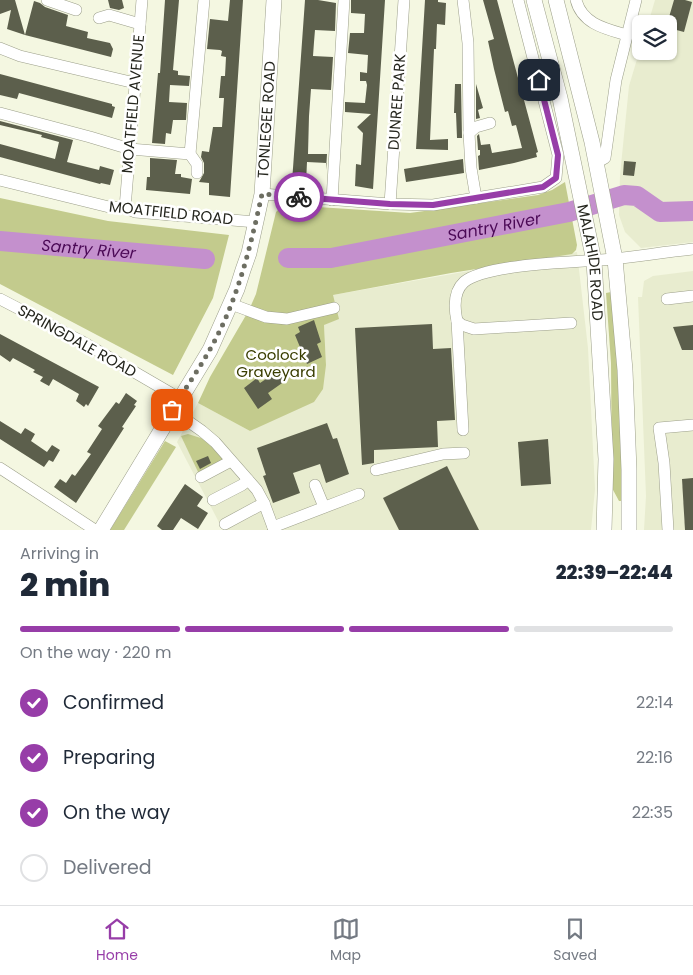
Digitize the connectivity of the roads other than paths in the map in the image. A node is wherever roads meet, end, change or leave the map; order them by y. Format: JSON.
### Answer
{"nodes":[{"id":1,"x":47,"y":0,"type":"edge"},
{"id":2,"x":142,"y":0,"type":"edge"},
{"id":3,"x":204,"y":0,"type":"edge"},
{"id":4,"x":274,"y":0,"type":"edge"},
{"id":5,"x":344,"y":0,"type":"edge"},
{"id":6,"x":404,"y":0,"type":"edge"},
{"id":7,"x":464,"y":0,"type":"edge"},
{"id":8,"x":518,"y":0,"type":"edge"},
{"id":9,"x":534,"y":0,"type":"edge"},
{"id":10,"x":556,"y":0,"type":"edge"},
{"id":11,"x":576,"y":0,"type":"edge"},
{"id":12,"x":636,"y":0,"type":"edge"},
{"id":13,"x":76,"y":10,"type":"dead end"},
{"id":14,"x":99,"y":18,"type":"dead end"},
{"id":15,"x":140,"y":24,"type":"junction"},
{"id":16,"x":627,"y":34,"type":"junction"},
{"id":17,"x":0,"y":48,"type":"edge"},
{"id":18,"x":135,"y":83,"type":"junction"},
{"id":19,"x":0,"y":114,"type":"edge"},
{"id":20,"x":490,"y":123,"type":"dead end"},
{"id":21,"x":469,"y":133,"type":"junction"},
{"id":22,"x":130,"y":149,"type":"junction"},
{"id":23,"x":190,"y":154,"type":"junction"},
{"id":24,"x":596,"y":163,"type":"junction"},
{"id":25,"x":197,"y":173,"type":"dead end"},
{"id":26,"x":0,"y":180,"type":"edge"},
{"id":27,"x":262,"y":194,"type":"junction"},
{"id":28,"x":476,"y":198,"type":"junction"},
{"id":29,"x":332,"y":200,"type":"junction"},
{"id":30,"x":390,"y":204,"type":"junction"},
{"id":31,"x":125,"y":208,"type":"junction"},
{"id":32,"x":256,"y":222,"type":"junction"},
{"id":33,"x":693,"y":249,"type":"edge"},
{"id":34,"x":615,"y":259,"type":"junction"},
{"id":35,"x":594,"y":261,"type":"junction"},
{"id":36,"x":693,"y":296,"type":"edge"},
{"id":37,"x":667,"y":298,"type":"dead end"},
{"id":38,"x":0,"y":299,"type":"edge"},
{"id":39,"x":231,"y":304,"type":"junction"},
{"id":40,"x":334,"y":308,"type":"dead end"},
{"id":41,"x":457,"y":320,"type":"junction"},
{"id":42,"x":571,"y":323,"type":"dead end"},
{"id":43,"x":176,"y":404,"type":"junction"},
{"id":44,"x":693,"y":425,"type":"edge"},
{"id":45,"x":463,"y":430,"type":"dead end"},
{"id":46,"x":464,"y":453,"type":"dead end"},
{"id":47,"x":231,"y":461,"type":"junction"},
{"id":48,"x":0,"y":468,"type":"edge"},
{"id":49,"x":376,"y":470,"type":"dead end"},
{"id":50,"x":202,"y":477,"type":"dead end"},
{"id":51,"x":248,"y":480,"type":"junction"},
{"id":52,"x":315,"y":485,"type":"dead end"},
{"id":53,"x":359,"y":494,"type":"dead end"},
{"id":54,"x":213,"y":500,"type":"dead end"},
{"id":55,"x":264,"y":503,"type":"junction"},
{"id":56,"x":324,"y":507,"type":"junction"},
{"id":57,"x":225,"y":524,"type":"dead end"},
{"id":58,"x":604,"y":524,"type":"edge"},
{"id":59,"x":629,"y":524,"type":"edge"},
{"id":60,"x":274,"y":529,"type":"edge"},
{"id":61,"x":95,"y":530,"type":"edge"},
{"id":62,"x":101,"y":530,"type":"edge"},
{"id":63,"x":668,"y":530,"type":"edge"}],
"edges":[{"from":1,"to":13,"type":"street"},
{"from":2,"to":15,"type":"street","name":"MOATFIELD AVENUE"},
{"from":3,"to":23,"type":"street"},
{"from":4,"to":27,"type":"main road","name":"TONLEGEE ROAD"},
{"from":5,"to":29,"type":"street"},
{"from":6,"to":30,"type":"street","name":"DUNREE PARK"},
{"from":7,"to":21,"type":"street"},
{"from":8,"to":28,"type":"street"},
{"from":9,"to":35,"type":"main road","name":"MALAHIDE ROAD"},
{"from":10,"to":24,"type":"main road","name":"MALAHIDE ROAD"},
{"from":11,"to":16,"type":"street"},
{"from":12,"to":16,"type":"street"},
{"from":14,"to":15,"type":"street"},
{"from":15,"to":18,"type":"street","name":"MOATFIELD AVENUE"},
{"from":16,"to":24,"type":"street"},
{"from":17,"to":18,"type":"street"},
{"from":18,"to":22,"type":"street","name":"MOATFIELD AVENUE"},
{"from":19,"to":22,"type":"street"},
{"from":20,"to":21,"type":"street"},
{"from":21,"to":28,"type":"street"},
{"from":22,"to":23,"type":"street"},
{"from":22,"to":31,"type":"street","name":"MOATFIELD AVENUE"},
{"from":23,"to":25,"type":"street"},
{"from":24,"to":34,"type":"main road","name":"MALAHIDE ROAD"},
{"from":26,"to":31,"type":"street","name":"MOATFIELD ROAD"},
{"from":27,"to":29,"type":"street"},
{"from":27,"to":32,"type":"main road","name":"TONLEGEE ROAD"},
{"from":28,"to":30,"type":"street"},
{"from":29,"to":30,"type":"street"},
{"from":31,"to":32,"type":"street","name":"MOATFIELD ROAD"},
{"from":32,"to":39,"type":"main road","name":"TONLEGEE ROAD"},
{"from":33,"to":34,"type":"street"},
{"from":34,"to":35,"type":"street"},
{"from":34,"to":59,"type":"main road","name":"MALAHIDE ROAD"},
{"from":35,"to":41,"type":"street"},
{"from":35,"to":58,"type":"main road","name":"MALAHIDE ROAD"},
{"from":36,"to":37,"type":"street"},
{"from":38,"to":43,"type":"street","name":"SPRINGDALE ROAD"},
{"from":39,"to":40,"type":"street"},
{"from":39,"to":43,"type":"main road","name":"TONLEGEE ROAD"},
{"from":41,"to":42,"type":"street"},
{"from":41,"to":45,"type":"street"},
{"from":43,"to":47,"type":"street","name":"SPRINGDALE ROAD"},
{"from":43,"to":62,"type":"main road","name":"TONLEGEE ROAD"},
{"from":44,"to":63,"type":"street"},
{"from":46,"to":49,"type":"street"},
{"from":47,"to":50,"type":"street"},
{"from":47,"to":51,"type":"street","name":"SPRINGDALE ROAD"},
{"from":48,"to":61,"type":"street"},
{"from":51,"to":54,"type":"street"},
{"from":51,"to":55,"type":"street","name":"SPRINGDALE ROAD"},
{"from":52,"to":56,"type":"street"},
{"from":53,"to":56,"type":"street"},
{"from":55,"to":57,"type":"street"},
{"from":55,"to":60,"type":"street","name":"SPRINGDALE ROAD"},
{"from":56,"to":60,"type":"street"},
{"from":58,"to":59,"type":"main road"}]}
